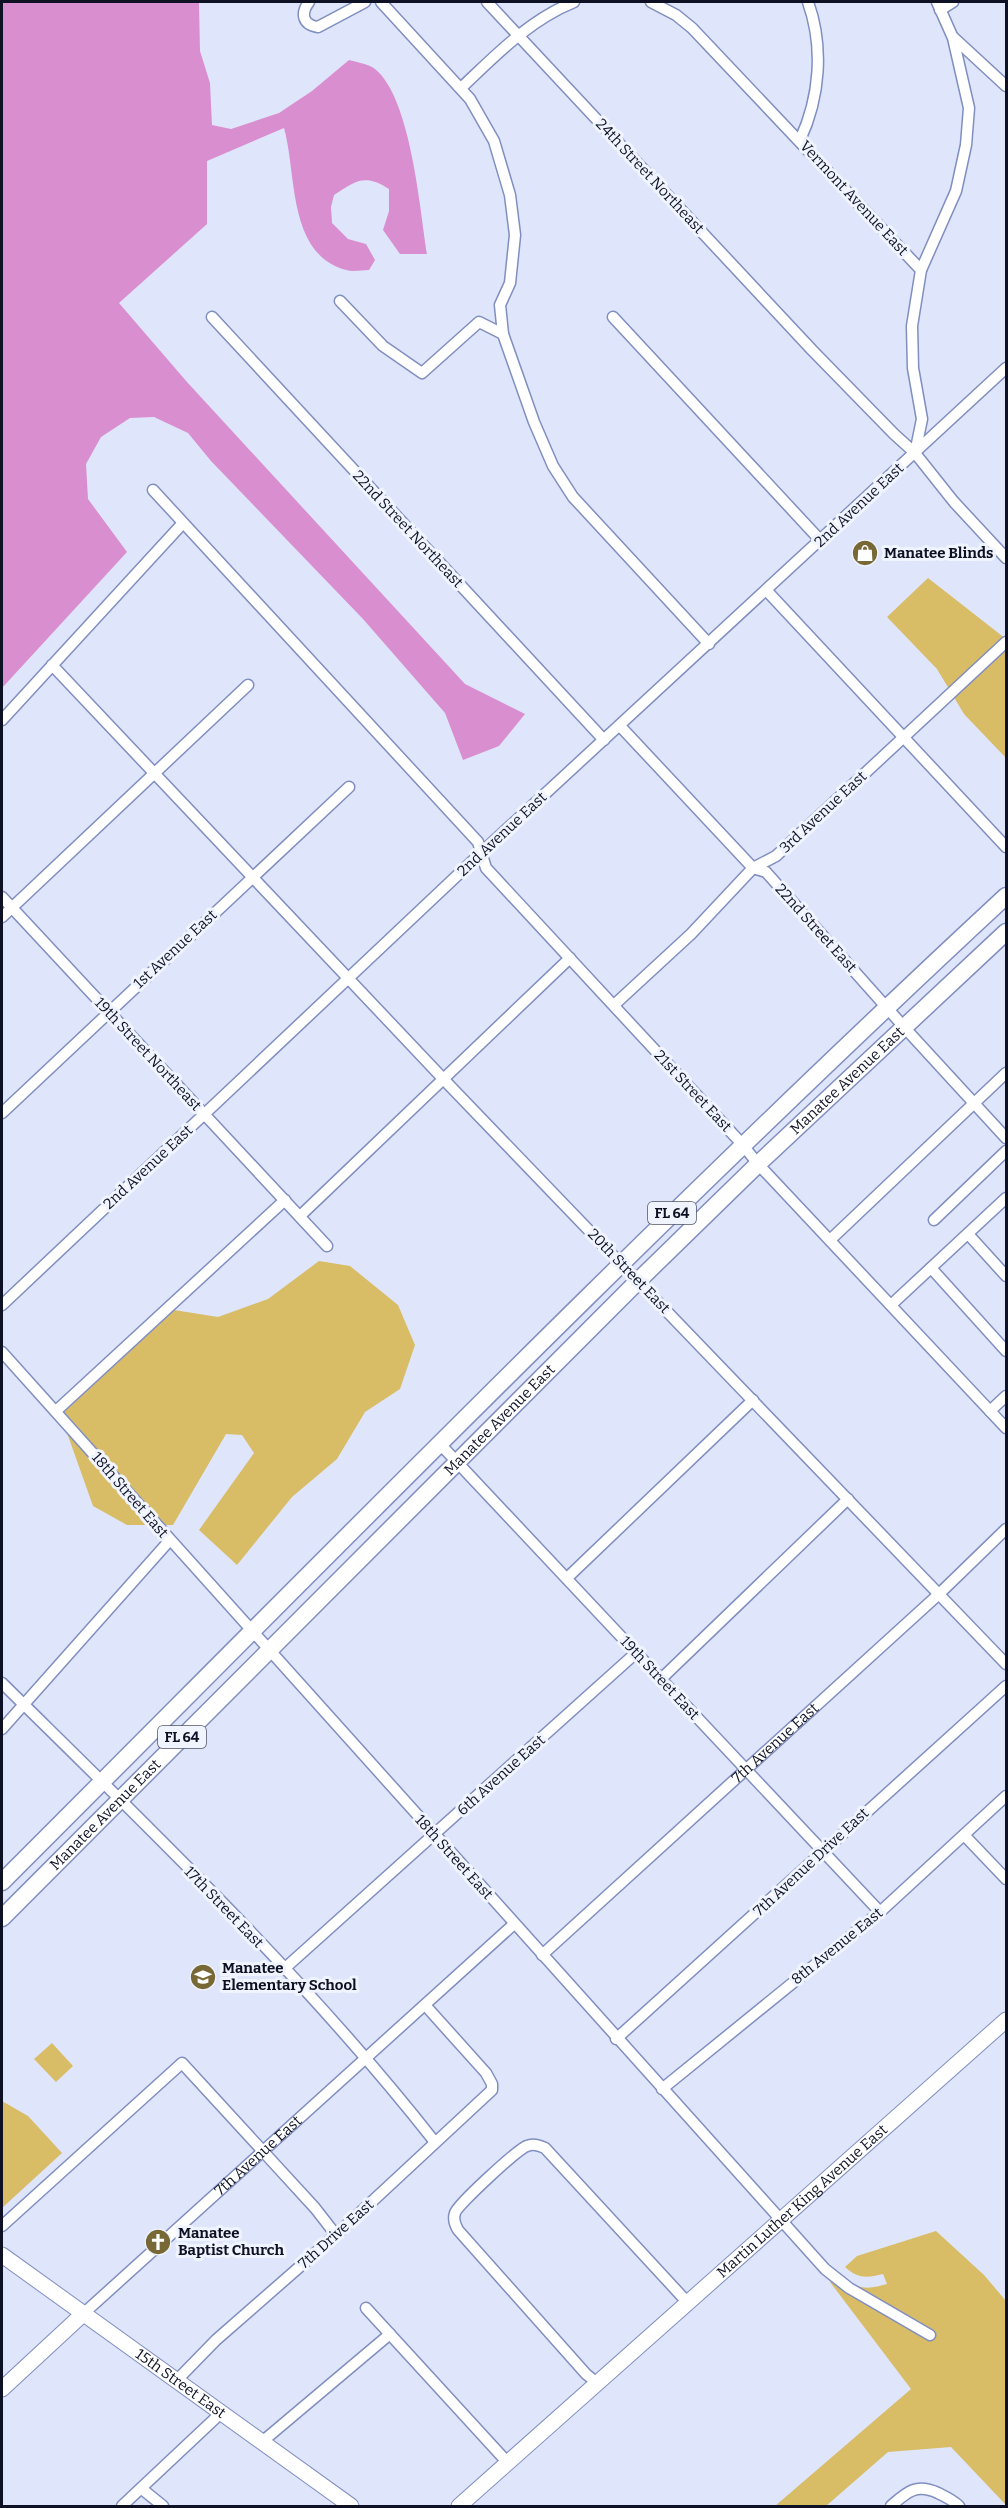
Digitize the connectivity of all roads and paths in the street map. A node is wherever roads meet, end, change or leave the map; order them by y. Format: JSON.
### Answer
{"nodes":[{"id":1,"x":309,"y":2,"type":"edge"},
{"id":2,"x":365,"y":2,"type":"edge"},
{"id":3,"x":381,"y":2,"type":"edge"},
{"id":4,"x":487,"y":2,"type":"edge"},
{"id":5,"x":574,"y":2,"type":"edge"},
{"id":6,"x":651,"y":2,"type":"edge"},
{"id":7,"x":808,"y":2,"type":"edge"},
{"id":8,"x":953,"y":2,"type":"edge"},
{"id":9,"x":938,"y":6,"type":"edge"},
{"id":10,"x":519,"y":36,"type":"junction"},
{"id":11,"x":953,"y":38,"type":"junction"},
{"id":12,"x":1006,"y":86,"type":"edge"},
{"id":13,"x":461,"y":88,"type":"junction"},
{"id":14,"x":801,"y":141,"type":"junction"},
{"id":15,"x":921,"y":270,"type":"junction"},
{"id":16,"x":340,"y":301,"type":"dead end"},
{"id":17,"x":212,"y":317,"type":"dead end"},
{"id":18,"x":613,"y":317,"type":"dead end"},
{"id":19,"x":503,"y":334,"type":"junction"},
{"id":20,"x":1006,"y":368,"type":"edge"},
{"id":21,"x":915,"y":453,"type":"junction"},
{"id":22,"x":153,"y":490,"type":"dead end"},
{"id":23,"x":183,"y":523,"type":"junction"},
{"id":24,"x":821,"y":541,"type":"junction"},
{"id":25,"x":1006,"y":558,"type":"edge"},
{"id":26,"x":767,"y":591,"type":"junction"},
{"id":27,"x":1006,"y":642,"type":"edge"},
{"id":28,"x":709,"y":644,"type":"junction"},
{"id":29,"x":52,"y":665,"type":"junction"},
{"id":30,"x":248,"y":685,"type":"dead end"},
{"id":31,"x":2,"y":720,"type":"edge"},
{"id":32,"x":620,"y":726,"type":"junction"},
{"id":33,"x":905,"y":737,"type":"junction"},
{"id":34,"x":604,"y":740,"type":"junction"},
{"id":35,"x":154,"y":773,"type":"junction"},
{"id":36,"x":349,"y":787,"type":"dead end"},
{"id":37,"x":1006,"y":847,"type":"edge"},
{"id":38,"x":481,"y":853,"type":"junction"},
{"id":39,"x":753,"y":868,"type":"junction"},
{"id":40,"x":252,"y":877,"type":"junction"},
{"id":41,"x":1006,"y":896,"type":"edge"},
{"id":42,"x":2,"y":897,"type":"edge"},
{"id":43,"x":12,"y":907,"type":"junction"},
{"id":44,"x":2,"y":917,"type":"edge"},
{"id":45,"x":1006,"y":932,"type":"edge"},
{"id":46,"x":570,"y":958,"type":"junction"},
{"id":47,"x":349,"y":979,"type":"junction"},
{"id":48,"x":614,"y":1005,"type":"junction"},
{"id":49,"x":887,"y":1007,"type":"junction"},
{"id":50,"x":109,"y":1012,"type":"junction"},
{"id":51,"x":904,"y":1027,"type":"junction"},
{"id":52,"x":1006,"y":1073,"type":"edge"},
{"id":53,"x":445,"y":1079,"type":"junction"},
{"id":54,"x":974,"y":1103,"type":"junction"},
{"id":55,"x":2,"y":1113,"type":"edge"},
{"id":56,"x":205,"y":1114,"type":"junction"},
{"id":57,"x":1005,"y":1133,"type":"edge"},
{"id":58,"x":742,"y":1144,"type":"junction"},
{"id":59,"x":1006,"y":1151,"type":"edge"},
{"id":60,"x":758,"y":1164,"type":"junction"},
{"id":61,"x":285,"y":1200,"type":"junction"},
{"id":62,"x":1005,"y":1202,"type":"edge"},
{"id":63,"x":300,"y":1216,"type":"junction"},
{"id":64,"x":934,"y":1220,"type":"dead end"},
{"id":65,"x":968,"y":1234,"type":"junction"},
{"id":66,"x":830,"y":1239,"type":"junction"},
{"id":67,"x":327,"y":1246,"type":"dead end"},
{"id":68,"x":621,"y":1263,"type":"junction"},
{"id":69,"x":931,"y":1268,"type":"junction"},
{"id":70,"x":1006,"y":1276,"type":"edge"},
{"id":71,"x":638,"y":1281,"type":"junction"},
{"id":72,"x":2,"y":1305,"type":"edge"},
{"id":73,"x":891,"y":1305,"type":"junction"},
{"id":74,"x":1006,"y":1351,"type":"edge"},
{"id":75,"x":2,"y":1352,"type":"edge"},
{"id":76,"x":1006,"y":1396,"type":"edge"},
{"id":77,"x":753,"y":1400,"type":"junction"},
{"id":78,"x":56,"y":1411,"type":"junction"},
{"id":79,"x":990,"y":1411,"type":"junction"},
{"id":80,"x":1006,"y":1428,"type":"edge"},
{"id":81,"x":440,"y":1444,"type":"junction"},
{"id":82,"x":458,"y":1462,"type":"junction"},
{"id":83,"x":848,"y":1499,"type":"junction"},
{"id":84,"x":1006,"y":1529,"type":"edge"},
{"id":85,"x":170,"y":1540,"type":"junction"},
{"id":86,"x":567,"y":1578,"type":"junction"},
{"id":87,"x":939,"y":1594,"type":"junction"},
{"id":88,"x":252,"y":1631,"type":"junction"},
{"id":89,"x":268,"y":1650,"type":"junction"},
{"id":90,"x":637,"y":1652,"type":"junction"},
{"id":91,"x":1006,"y":1664,"type":"edge"},
{"id":92,"x":661,"y":1679,"type":"junction"},
{"id":93,"x":2,"y":1683,"type":"edge"},
{"id":94,"x":1006,"y":1686,"type":"edge"},
{"id":95,"x":23,"y":1704,"type":"junction"},
{"id":96,"x":2,"y":1729,"type":"edge"},
{"id":97,"x":746,"y":1770,"type":"junction"},
{"id":98,"x":102,"y":1782,"type":"junction"},
{"id":99,"x":1006,"y":1796,"type":"edge"},
{"id":100,"x":120,"y":1799,"type":"junction"},
{"id":101,"x":964,"y":1834,"type":"junction"},
{"id":102,"x":434,"y":1835,"type":"junction"},
{"id":103,"x":822,"y":1851,"type":"junction"},
{"id":104,"x":1006,"y":1879,"type":"edge"},
{"id":105,"x":2,"y":1882,"type":"edge"},
{"id":106,"x":880,"y":1912,"type":"junction"},
{"id":107,"x":2,"y":1918,"type":"edge"},
{"id":108,"x":514,"y":1924,"type":"junction"},
{"id":109,"x":542,"y":1955,"type":"junction"},
{"id":110,"x":285,"y":1970,"type":"junction"},
{"id":111,"x":425,"y":2005,"type":"junction"},
{"id":112,"x":1006,"y":2020,"type":"edge"},
{"id":113,"x":616,"y":2038,"type":"junction"},
{"id":114,"x":365,"y":2059,"type":"junction"},
{"id":115,"x":662,"y":2089,"type":"junction"},
{"id":116,"x":434,"y":2141,"type":"junction"},
{"id":117,"x":264,"y":2152,"type":"junction"},
{"id":118,"x":781,"y":2221,"type":"junction"},
{"id":119,"x":2,"y":2226,"type":"edge"},
{"id":120,"x":336,"y":2235,"type":"junction"},
{"id":121,"x":2,"y":2255,"type":"edge"},
{"id":122,"x":688,"y":2303,"type":"junction"},
{"id":123,"x":366,"y":2308,"type":"dead end"},
{"id":124,"x":83,"y":2314,"type":"junction"},
{"id":125,"x":390,"y":2334,"type":"junction"},
{"id":126,"x":930,"y":2335,"type":"dead end"},
{"id":127,"x":177,"y":2380,"type":"junction"},
{"id":128,"x":597,"y":2383,"type":"junction"},
{"id":129,"x":2,"y":2389,"type":"edge"},
{"id":130,"x":222,"y":2412,"type":"junction"},
{"id":131,"x":263,"y":2441,"type":"junction"},
{"id":132,"x":508,"y":2463,"type":"junction"},
{"id":133,"x":142,"y":2489,"type":"junction"},
{"id":134,"x":327,"y":2489,"type":"junction"},
{"id":135,"x":122,"y":2506,"type":"edge"},
{"id":136,"x":163,"y":2506,"type":"edge"},
{"id":137,"x":351,"y":2506,"type":"edge"},
{"id":138,"x":363,"y":2506,"type":"edge"},
{"id":139,"x":459,"y":2506,"type":"edge"},
{"id":140,"x":891,"y":2506,"type":"edge"},
{"id":141,"x":958,"y":2506,"type":"edge"}],
"edges":[{"from":1,"to":2,"type":"street"},
{"from":3,"to":13,"type":"street"},
{"from":4,"to":10,"type":"street","name":"24th Street Northeast"},
{"from":5,"to":10,"type":"street"},
{"from":6,"to":14,"type":"street","name":"Vermont Avenue East"},
{"from":7,"to":14,"type":"street"},
{"from":8,"to":9,"type":"street"},
{"from":9,"to":11,"type":"street"},
{"from":10,"to":13,"type":"street"},
{"from":10,"to":21,"type":"street","name":"24th Street Northeast"},
{"from":11,"to":12,"type":"street"},
{"from":11,"to":15,"type":"street"},
{"from":13,"to":19,"type":"street"},
{"from":14,"to":15,"type":"street","name":"Vermont Avenue East"},
{"from":15,"to":21,"type":"street"},
{"from":16,"to":19,"type":"street"},
{"from":17,"to":34,"type":"street","name":"22nd Street Northeast"},
{"from":18,"to":24,"type":"street"},
{"from":19,"to":28,"type":"street"},
{"from":20,"to":21,"type":"street","name":"2nd Avenue East"},
{"from":21,"to":24,"type":"street","name":"2nd Avenue East"},
{"from":21,"to":25,"type":"street","name":"24th Street Northeast"},
{"from":22,"to":23,"type":"street","name":"21st Street East"},
{"from":23,"to":29,"type":"street"},
{"from":23,"to":38,"type":"street","name":"21st Street East"},
{"from":24,"to":26,"type":"street","name":"2nd Avenue East"},
{"from":26,"to":28,"type":"street","name":"2nd Avenue East"},
{"from":26,"to":33,"type":"street"},
{"from":27,"to":33,"type":"street","name":"3rd Avenue East"},
{"from":28,"to":32,"type":"street","name":"2nd Avenue East"},
{"from":29,"to":31,"type":"street"},
{"from":29,"to":35,"type":"street","name":"20th Street East"},
{"from":30,"to":35,"type":"street"},
{"from":32,"to":34,"type":"street","name":"2nd Avenue East"},
{"from":32,"to":39,"type":"street","name":"22nd Street East"},
{"from":33,"to":37,"type":"street"},
{"from":33,"to":39,"type":"street","name":"3rd Avenue East"},
{"from":34,"to":38,"type":"street","name":"2nd Avenue East"},
{"from":35,"to":40,"type":"street","name":"20th Street East"},
{"from":35,"to":43,"type":"street"},
{"from":36,"to":40,"type":"street","name":"1st Avenue East"},
{"from":38,"to":46,"type":"street","name":"21st Street East"},
{"from":38,"to":47,"type":"street","name":"2nd Avenue East"},
{"from":39,"to":48,"type":"street","name":"3rd Avenue East"},
{"from":39,"to":49,"type":"street","name":"22nd Street East"},
{"from":40,"to":47,"type":"street","name":"20th Street East"},
{"from":40,"to":50,"type":"street","name":"1st Avenue East"},
{"from":41,"to":49,"type":"main road","name":"Manatee Avenue East","number":"FL 64"},
{"from":42,"to":43,"type":"street"},
{"from":43,"to":44,"type":"street"},
{"from":43,"to":50,"type":"street","name":"19th Street Northeast"},
{"from":45,"to":51,"type":"main road","name":"Manatee Avenue East","number":"FL 64"},
{"from":46,"to":48,"type":"street","name":"21st Street East"},
{"from":46,"to":53,"type":"street"},
{"from":47,"to":53,"type":"street","name":"20th Street East"},
{"from":47,"to":56,"type":"street","name":"2nd Avenue East"},
{"from":48,"to":58,"type":"street","name":"21st Street East"},
{"from":49,"to":51,"type":"street","name":"22nd Street East"},
{"from":49,"to":58,"type":"main road","name":"Manatee Avenue East","number":"FL 64"},
{"from":50,"to":55,"type":"street","name":"1st Avenue East"},
{"from":50,"to":56,"type":"street","name":"19th Street Northeast"},
{"from":51,"to":54,"type":"street","name":"22nd Street East"},
{"from":51,"to":60,"type":"main road","name":"Manatee Avenue East","number":"FL 64"},
{"from":52,"to":54,"type":"street"},
{"from":53,"to":63,"type":"street"},
{"from":53,"to":68,"type":"street","name":"20th Street East"},
{"from":54,"to":57,"type":"street","name":"22nd Street East"},
{"from":54,"to":66,"type":"street"},
{"from":56,"to":61,"type":"street","name":"19th Street Northeast"},
{"from":56,"to":72,"type":"street","name":"2nd Avenue East"},
{"from":58,"to":60,"type":"street","name":"21st Street East"},
{"from":58,"to":68,"type":"main road","name":"Manatee Avenue East","number":"FL 64"},
{"from":59,"to":64,"type":"street"},
{"from":60,"to":66,"type":"street","name":"21st Street East"},
{"from":60,"to":71,"type":"main road","name":"Manatee Avenue East","number":"FL 64"},
{"from":61,"to":63,"type":"street"},
{"from":61,"to":78,"type":"street"},
{"from":62,"to":65,"type":"street"},
{"from":63,"to":67,"type":"street"},
{"from":65,"to":69,"type":"street"},
{"from":65,"to":70,"type":"street"},
{"from":66,"to":73,"type":"street","name":"21st Street East"},
{"from":68,"to":71,"type":"street","name":"20th Street East"},
{"from":68,"to":81,"type":"main road","name":"Manatee Avenue East","number":"FL 64"},
{"from":69,"to":73,"type":"street"},
{"from":69,"to":74,"type":"street"},
{"from":71,"to":77,"type":"street","name":"20th Street East"},
{"from":71,"to":82,"type":"main road","name":"Manatee Avenue East","number":"FL 64"},
{"from":73,"to":79,"type":"street","name":"21st Street East"},
{"from":75,"to":78,"type":"street","name":"18th Street East"},
{"from":76,"to":79,"type":"street"},
{"from":77,"to":83,"type":"street","name":"20th Street East"},
{"from":77,"to":86,"type":"street"},
{"from":78,"to":85,"type":"street","name":"18th Street East"},
{"from":79,"to":80,"type":"street","name":"21st Street East"},
{"from":81,"to":82,"type":"street","name":"19th Street East"},
{"from":81,"to":88,"type":"main road","name":"Manatee Avenue East","number":"FL 64"},
{"from":82,"to":86,"type":"street","name":"19th Street East"},
{"from":82,"to":89,"type":"main road","name":"Manatee Avenue East","number":"FL 64"},
{"from":83,"to":87,"type":"street","name":"20th Street East"},
{"from":83,"to":92,"type":"street"},
{"from":84,"to":87,"type":"street","name":"7th Avenue East"},
{"from":85,"to":88,"type":"street","name":"18th Street East"},
{"from":85,"to":95,"type":"street"},
{"from":86,"to":90,"type":"street","name":"19th Street East"},
{"from":87,"to":91,"type":"street","name":"20th Street East"},
{"from":87,"to":97,"type":"street","name":"7th Avenue East"},
{"from":88,"to":89,"type":"street","name":"18th Street East"},
{"from":88,"to":98,"type":"main road","name":"Manatee Avenue East","number":"FL 64"},
{"from":89,"to":100,"type":"main road","name":"Manatee Avenue East","number":"FL 64"},
{"from":89,"to":102,"type":"street","name":"18th Street East"},
{"from":90,"to":92,"type":"street","name":"19th Street East"},
{"from":90,"to":102,"type":"street","name":"6th Avenue East"},
{"from":92,"to":97,"type":"street","name":"19th Street East"},
{"from":93,"to":95,"type":"street","name":"17th Street East"},
{"from":94,"to":103,"type":"street","name":"7th Avenue Drive East"},
{"from":95,"to":96,"type":"street"},
{"from":95,"to":98,"type":"street","name":"17th Street East"},
{"from":97,"to":103,"type":"street","name":"19th Street East"},
{"from":97,"to":109,"type":"street","name":"7th Avenue East"},
{"from":98,"to":100,"type":"street","name":"17th Street East"},
{"from":98,"to":105,"type":"main road","name":"Manatee Avenue East","number":"FL 64"},
{"from":99,"to":101,"type":"street","name":"8th Avenue East"},
{"from":100,"to":107,"type":"main road","name":"Manatee Avenue East","number":"FL 64"},
{"from":100,"to":110,"type":"street","name":"17th Street East"},
{"from":101,"to":104,"type":"street"},
{"from":101,"to":106,"type":"street","name":"8th Avenue East"},
{"from":102,"to":108,"type":"street","name":"18th Street East"},
{"from":102,"to":110,"type":"street","name":"6th Avenue East"},
{"from":103,"to":106,"type":"street","name":"19th Street East"},
{"from":103,"to":113,"type":"street","name":"7th Avenue Drive East"},
{"from":106,"to":115,"type":"street","name":"8th Avenue East"},
{"from":108,"to":109,"type":"street","name":"18th Street East"},
{"from":108,"to":111,"type":"street","name":"7th Avenue East"},
{"from":109,"to":113,"type":"street","name":"18th Street East"},
{"from":110,"to":114,"type":"street","name":"17th Street East"},
{"from":111,"to":114,"type":"street","name":"7th Avenue East"},
{"from":111,"to":116,"type":"street","name":"7th Drive East"},
{"from":112,"to":118,"type":"street","name":"Martin Luther King Avenue East"},
{"from":113,"to":115,"type":"street","name":"18th Street East"},
{"from":114,"to":116,"type":"street","name":"17th Street East"},
{"from":114,"to":117,"type":"street","name":"7th Avenue East"},
{"from":115,"to":118,"type":"street","name":"18th Street East"},
{"from":116,"to":120,"type":"street","name":"7th Drive East"},
{"from":117,"to":119,"type":"street"},
{"from":117,"to":120,"type":"street"},
{"from":117,"to":124,"type":"street","name":"7th Avenue East"},
{"from":118,"to":122,"type":"street","name":"Martin Luther King Avenue East"},
{"from":118,"to":126,"type":"street","name":"18th Street East"},
{"from":120,"to":127,"type":"street","name":"7th Drive East"},
{"from":121,"to":124,"type":"street","name":"15th Street East"},
{"from":122,"to":128,"type":"street","name":"Martin Luther King Avenue East"},
{"from":122,"to":128,"type":"street"},
{"from":123,"to":125,"type":"street"},
{"from":124,"to":127,"type":"street","name":"15th Street East"},
{"from":124,"to":129,"type":"street","name":"7th Avenue East"},
{"from":125,"to":131,"type":"street"},
{"from":125,"to":132,"type":"street"},
{"from":127,"to":130,"type":"street","name":"15th Street East"},
{"from":128,"to":132,"type":"street","name":"Martin Luther King Avenue East"},
{"from":130,"to":131,"type":"street","name":"15th Street East"},
{"from":130,"to":133,"type":"street"},
{"from":131,"to":134,"type":"street","name":"15th Street East"},
{"from":132,"to":139,"type":"street","name":"Martin Luther King Avenue East"},
{"from":133,"to":135,"type":"street"},
{"from":133,"to":136,"type":"street"},
{"from":134,"to":137,"type":"street"},
{"from":134,"to":138,"type":"street","name":"15th Street East"},
{"from":140,"to":141,"type":"street"}]}
